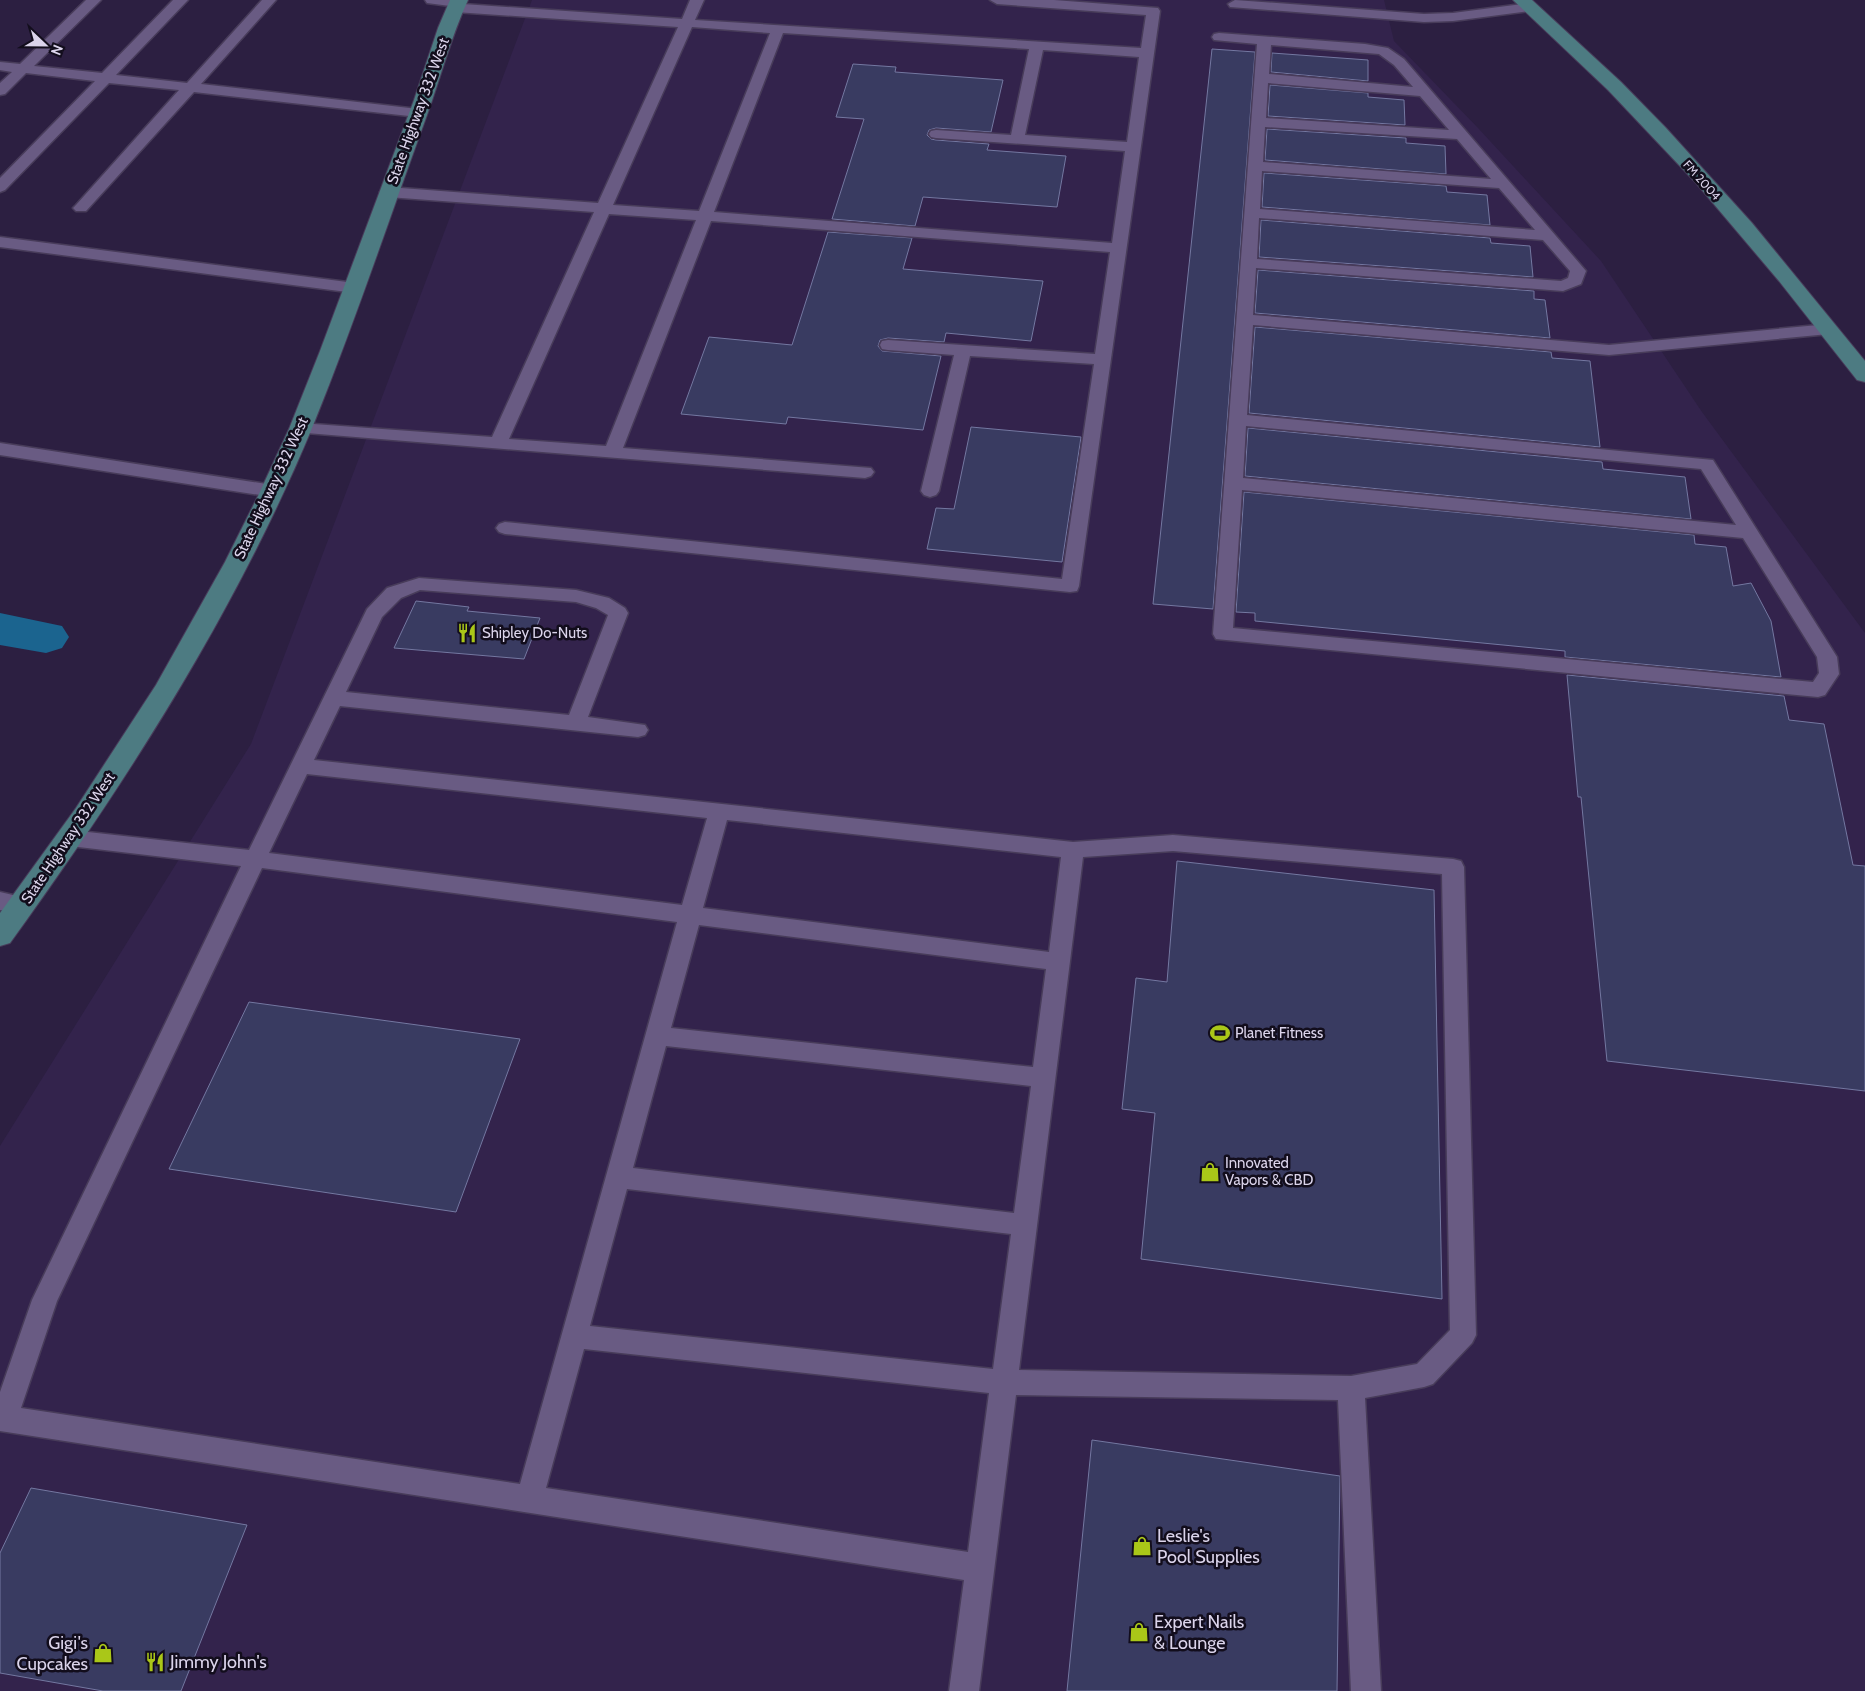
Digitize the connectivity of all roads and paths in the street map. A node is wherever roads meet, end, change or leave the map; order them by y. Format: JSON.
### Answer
{"nodes":[{"id":1,"x":94,"y":0,"type":"edge"},
{"id":2,"x":180,"y":0,"type":"edge"},
{"id":3,"x":269,"y":0,"type":"edge"},
{"id":4,"x":432,"y":0,"type":"edge"},
{"id":5,"x":698,"y":0,"type":"edge"},
{"id":6,"x":997,"y":0,"type":"edge"},
{"id":7,"x":1526,"y":3,"type":"edge"},
{"id":8,"x":457,"y":4,"type":"edge"},
{"id":9,"x":1235,"y":4,"type":"dead end"},
{"id":10,"x":687,"y":23,"type":"junction"},
{"id":11,"x":778,"y":29,"type":"junction"},
{"id":12,"x":1219,"y":37,"type":"dead end"},
{"id":13,"x":1264,"y":40,"type":"junction"},
{"id":14,"x":1037,"y":46,"type":"junction"},
{"id":15,"x":1147,"y":53,"type":"junction"},
{"id":16,"x":0,"y":66,"type":"edge"},
{"id":17,"x":24,"y":69,"type":"junction"},
{"id":18,"x":105,"y":78,"type":"junction"},
{"id":19,"x":1261,"y":78,"type":"junction"},
{"id":20,"x":190,"y":88,"type":"junction"},
{"id":21,"x":0,"y":91,"type":"edge"},
{"id":22,"x":1425,"y":92,"type":"junction"},
{"id":23,"x":418,"y":113,"type":"junction"},
{"id":24,"x":1258,"y":122,"type":"junction"},
{"id":25,"x":936,"y":134,"type":"dead end"},
{"id":26,"x":1462,"y":135,"type":"junction"},
{"id":27,"x":1017,"y":139,"type":"junction"},
{"id":28,"x":1133,"y":147,"type":"junction"},
{"id":29,"x":1255,"y":166,"type":"junction"},
{"id":30,"x":1503,"y":184,"type":"junction"},
{"id":31,"x":0,"y":187,"type":"edge"},
{"id":32,"x":388,"y":192,"type":"junction"},
{"id":33,"x":81,"y":208,"type":"dead end"},
{"id":34,"x":604,"y":208,"type":"junction"},
{"id":35,"x":1252,"y":213,"type":"junction"},
{"id":36,"x":705,"y":216,"type":"junction"},
{"id":37,"x":1547,"y":236,"type":"junction"},
{"id":38,"x":0,"y":242,"type":"edge"},
{"id":39,"x":1119,"y":248,"type":"junction"},
{"id":40,"x":1248,"y":263,"type":"junction"},
{"id":41,"x":355,"y":288,"type":"junction"},
{"id":42,"x":1244,"y":319,"type":"junction"},
{"id":43,"x":1828,"y":329,"type":"junction"},
{"id":44,"x":888,"y":344,"type":"dead end"},
{"id":45,"x":963,"y":350,"type":"junction"},
{"id":46,"x":1102,"y":360,"type":"junction"},
{"id":47,"x":1865,"y":376,"type":"edge"},
{"id":48,"x":1238,"y":420,"type":"junction"},
{"id":49,"x":300,"y":428,"type":"junction"},
{"id":50,"x":499,"y":442,"type":"junction"},
{"id":51,"x":0,"y":449,"type":"edge"},
{"id":52,"x":613,"y":452,"type":"junction"},
{"id":53,"x":865,"y":472,"type":"dead end"},
{"id":54,"x":1233,"y":483,"type":"junction"},
{"id":55,"x":273,"y":491,"type":"junction"},
{"id":56,"x":930,"y":491,"type":"dead end"},
{"id":57,"x":505,"y":528,"type":"dead end"},
{"id":58,"x":1749,"y":532,"type":"junction"},
{"id":59,"x":333,"y":698,"type":"junction"},
{"id":60,"x":576,"y":723,"type":"junction"},
{"id":61,"x":638,"y":730,"type":"dead end"},
{"id":62,"x":301,"y":766,"type":"junction"},
{"id":63,"x":719,"y":811,"type":"junction"},
{"id":64,"x":70,"y":838,"type":"junction"},
{"id":65,"x":1073,"y":850,"type":"junction"},
{"id":66,"x":255,"y":859,"type":"junction"},
{"id":67,"x":11,"y":903,"type":"edge"},
{"id":68,"x":690,"y":915,"type":"junction"},
{"id":69,"x":0,"y":935,"type":"edge"},
{"id":70,"x":1058,"y":962,"type":"junction"},
{"id":71,"x":657,"y":1036,"type":"junction"},
{"id":72,"x":1044,"y":1078,"type":"junction"},
{"id":73,"x":618,"y":1177,"type":"junction"},
{"id":74,"x":1024,"y":1224,"type":"junction"},
{"id":75,"x":574,"y":1336,"type":"junction"},
{"id":76,"x":1003,"y":1382,"type":"junction"},
{"id":77,"x":1351,"y":1388,"type":"junction"},
{"id":78,"x":2,"y":1418,"type":"edge"},
{"id":79,"x":529,"y":1500,"type":"junction"},
{"id":80,"x":980,"y":1568,"type":"junction"},
{"id":81,"x":964,"y":1691,"type":"edge"},
{"id":82,"x":1366,"y":1691,"type":"edge"}],
"edges":[{"from":1,"to":17,"type":"lane"},
{"from":2,"to":18,"type":"lane"},
{"from":3,"to":20,"type":"lane"},
{"from":4,"to":8,"type":"lane"},
{"from":5,"to":10,"type":"lane"},
{"from":6,"to":15,"type":"lane"},
{"from":7,"to":9,"type":"lane"},
{"from":7,"to":43,"type":"main road","name":"FM 2004","number":"FM 2004"},
{"from":8,"to":10,"type":"lane"},
{"from":8,"to":23,"type":"main road","name":"State Highway 332 West"},
{"from":10,"to":11,"type":"lane"},
{"from":10,"to":34,"type":"lane"},
{"from":11,"to":14,"type":"lane"},
{"from":11,"to":36,"type":"lane"},
{"from":12,"to":13,"type":"lane"},
{"from":13,"to":19,"type":"lane"},
{"from":13,"to":22,"type":"lane"},
{"from":14,"to":15,"type":"lane"},
{"from":14,"to":27,"type":"lane"},
{"from":15,"to":28,"type":"lane"},
{"from":16,"to":17,"type":"lane"},
{"from":17,"to":18,"type":"lane"},
{"from":17,"to":21,"type":"lane"},
{"from":18,"to":20,"type":"lane"},
{"from":18,"to":31,"type":"lane"},
{"from":19,"to":22,"type":"lane"},
{"from":19,"to":24,"type":"lane"},
{"from":20,"to":23,"type":"lane"},
{"from":20,"to":33,"type":"lane"},
{"from":22,"to":26,"type":"lane"},
{"from":23,"to":32,"type":"main road","name":"State Highway 332 West"},
{"from":24,"to":26,"type":"lane"},
{"from":24,"to":29,"type":"lane"},
{"from":25,"to":27,"type":"lane"},
{"from":26,"to":30,"type":"lane"},
{"from":27,"to":28,"type":"lane"},
{"from":28,"to":39,"type":"lane"},
{"from":29,"to":30,"type":"lane"},
{"from":29,"to":35,"type":"lane"},
{"from":30,"to":37,"type":"lane"},
{"from":32,"to":34,"type":"lane"},
{"from":32,"to":41,"type":"main road","name":"State Highway 332 West"},
{"from":34,"to":36,"type":"lane"},
{"from":34,"to":50,"type":"lane"},
{"from":35,"to":37,"type":"lane"},
{"from":35,"to":40,"type":"lane"},
{"from":36,"to":39,"type":"lane"},
{"from":36,"to":52,"type":"lane"},
{"from":37,"to":40,"type":"lane"},
{"from":38,"to":41,"type":"lane"},
{"from":39,"to":46,"type":"lane"},
{"from":40,"to":42,"type":"lane"},
{"from":41,"to":49,"type":"main road","name":"State Highway 332 West"},
{"from":42,"to":43,"type":"lane"},
{"from":42,"to":48,"type":"lane"},
{"from":43,"to":47,"type":"main road","name":"FM 2004","number":"FM 2004"},
{"from":44,"to":45,"type":"lane"},
{"from":45,"to":46,"type":"lane"},
{"from":45,"to":56,"type":"lane"},
{"from":46,"to":57,"type":"lane"},
{"from":48,"to":54,"type":"lane"},
{"from":48,"to":58,"type":"lane"},
{"from":49,"to":50,"type":"lane"},
{"from":49,"to":55,"type":"main road","name":"State Highway 332 West"},
{"from":50,"to":52,"type":"lane"},
{"from":51,"to":55,"type":"lane"},
{"from":52,"to":53,"type":"lane"},
{"from":54,"to":58,"type":"lane"},
{"from":54,"to":58,"type":"lane"},
{"from":55,"to":64,"type":"main road","name":"State Highway 332 West"},
{"from":59,"to":60,"type":"lane"},
{"from":59,"to":60,"type":"lane"},
{"from":59,"to":62,"type":"lane"},
{"from":60,"to":61,"type":"lane"},
{"from":62,"to":63,"type":"lane"},
{"from":62,"to":66,"type":"lane"},
{"from":63,"to":65,"type":"lane"},
{"from":63,"to":68,"type":"lane"},
{"from":64,"to":66,"type":"lane"},
{"from":64,"to":67,"type":"main road","name":"State Highway 332 West"},
{"from":65,"to":70,"type":"lane"},
{"from":65,"to":77,"type":"lane"},
{"from":66,"to":68,"type":"lane"},
{"from":66,"to":78,"type":"lane"},
{"from":67,"to":69,"type":"main road","name":"State Highway 332 West"},
{"from":68,"to":70,"type":"lane"},
{"from":68,"to":71,"type":"lane"},
{"from":70,"to":72,"type":"lane"},
{"from":71,"to":72,"type":"lane"},
{"from":71,"to":73,"type":"lane"},
{"from":72,"to":74,"type":"lane"},
{"from":73,"to":74,"type":"lane"},
{"from":73,"to":75,"type":"lane"},
{"from":74,"to":76,"type":"lane"},
{"from":75,"to":76,"type":"lane"},
{"from":75,"to":79,"type":"lane"},
{"from":76,"to":77,"type":"lane"},
{"from":76,"to":80,"type":"lane"},
{"from":77,"to":82,"type":"lane"},
{"from":78,"to":79,"type":"lane"},
{"from":79,"to":80,"type":"lane"},
{"from":80,"to":81,"type":"lane"}]}
